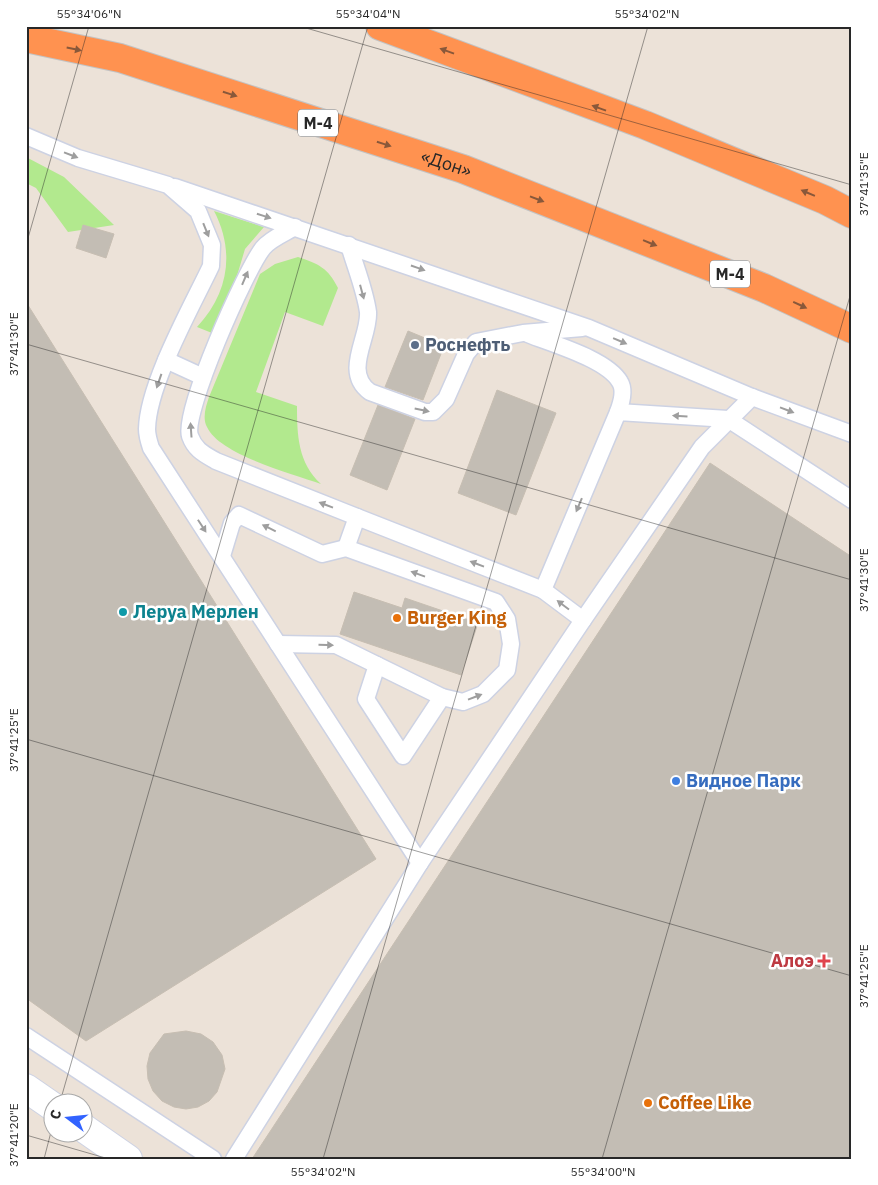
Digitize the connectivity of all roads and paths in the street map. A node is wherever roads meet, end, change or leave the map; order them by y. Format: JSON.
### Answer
{"nodes":[{"id":1,"x":380,"y":26,"type":"edge"},
{"id":2,"x":26,"y":38,"type":"edge"},
{"id":3,"x":26,"y":136,"type":"edge"},
{"id":4,"x":168,"y":185,"type":"junction"},
{"id":5,"x":852,"y":214,"type":"edge"},
{"id":6,"x":295,"y":227,"type":"junction"},
{"id":7,"x":349,"y":245,"type":"junction"},
{"id":8,"x":589,"y":328,"type":"junction"},
{"id":9,"x":852,"y":329,"type":"edge"},
{"id":10,"x":523,"y":333,"type":"junction"},
{"id":11,"x":166,"y":360,"type":"junction"},
{"id":12,"x":203,"y":377,"type":"junction"},
{"id":13,"x":752,"y":397,"type":"junction"},
{"id":14,"x":618,"y":412,"type":"junction"},
{"id":15,"x":728,"y":419,"type":"junction"},
{"id":16,"x":852,"y":434,"type":"edge"},
{"id":17,"x":852,"y":500,"type":"edge"},
{"id":18,"x":357,"y":516,"type":"junction"},
{"id":19,"x":346,"y":548,"type":"junction"},
{"id":20,"x":222,"y":556,"type":"junction"},
{"id":21,"x":543,"y":590,"type":"junction"},
{"id":22,"x":583,"y":620,"type":"junction"},
{"id":23,"x":278,"y":644,"type":"junction"},
{"id":24,"x":377,"y":664,"type":"junction"},
{"id":25,"x":442,"y":697,"type":"junction"},
{"id":26,"x":420,"y":863,"type":"junction"},
{"id":27,"x":26,"y":1036,"type":"edge"},
{"id":28,"x":26,"y":1088,"type":"edge"},
{"id":29,"x":42,"y":1099,"type":"edge"},
{"id":30,"x":92,"y":1134,"type":"edge"},
{"id":31,"x":128,"y":1159,"type":"edge"},
{"id":32,"x":213,"y":1159,"type":"edge"},
{"id":33,"x":234,"y":1159,"type":"edge"}],
"edges":[{"from":5,"to":1,"type":"highway","one_way":true},
{"from":2,"to":9,"type":"highway","name":"«Дон»","number":"М-4","one_way":true},
{"from":3,"to":4,"type":"lane","one_way":true},
{"from":4,"to":6,"type":"lane","one_way":true},
{"from":4,"to":11,"type":"lane","one_way":true},
{"from":6,"to":7,"type":"lane"},
{"from":12,"to":6,"type":"lane","one_way":true},
{"from":7,"to":8,"type":"lane","one_way":true},
{"from":7,"to":10,"type":"lane","one_way":true},
{"from":8,"to":10,"type":"lane"},
{"from":8,"to":13,"type":"lane","one_way":true},
{"from":10,"to":14,"type":"lane"},
{"from":11,"to":12,"type":"lane"},
{"from":11,"to":20,"type":"lane","one_way":true},
{"from":18,"to":12,"type":"lane","one_way":true},
{"from":13,"to":15,"type":"lane"},
{"from":13,"to":16,"type":"lane","one_way":true},
{"from":15,"to":14,"type":"lane","one_way":true},
{"from":14,"to":21,"type":"lane","one_way":true},
{"from":15,"to":17,"type":"lane"},
{"from":15,"to":22,"type":"lane"},
{"from":18,"to":19,"type":"lane"},
{"from":21,"to":18,"type":"lane","one_way":true},
{"from":19,"to":20,"type":"lane","one_way":true},
{"from":25,"to":19,"type":"lane","one_way":true},
{"from":20,"to":23,"type":"lane"},
{"from":22,"to":21,"type":"lane","one_way":true},
{"from":22,"to":26,"type":"lane"},
{"from":23,"to":24,"type":"lane","one_way":true},
{"from":23,"to":26,"type":"lane"},
{"from":24,"to":25,"type":"lane"},
{"from":24,"to":25,"type":"lane"},
{"from":26,"to":33,"type":"lane"},
{"from":27,"to":32,"type":"lane"},
{"from":28,"to":29,"type":"main road"},
{"from":30,"to":31,"type":"main road"}]}
